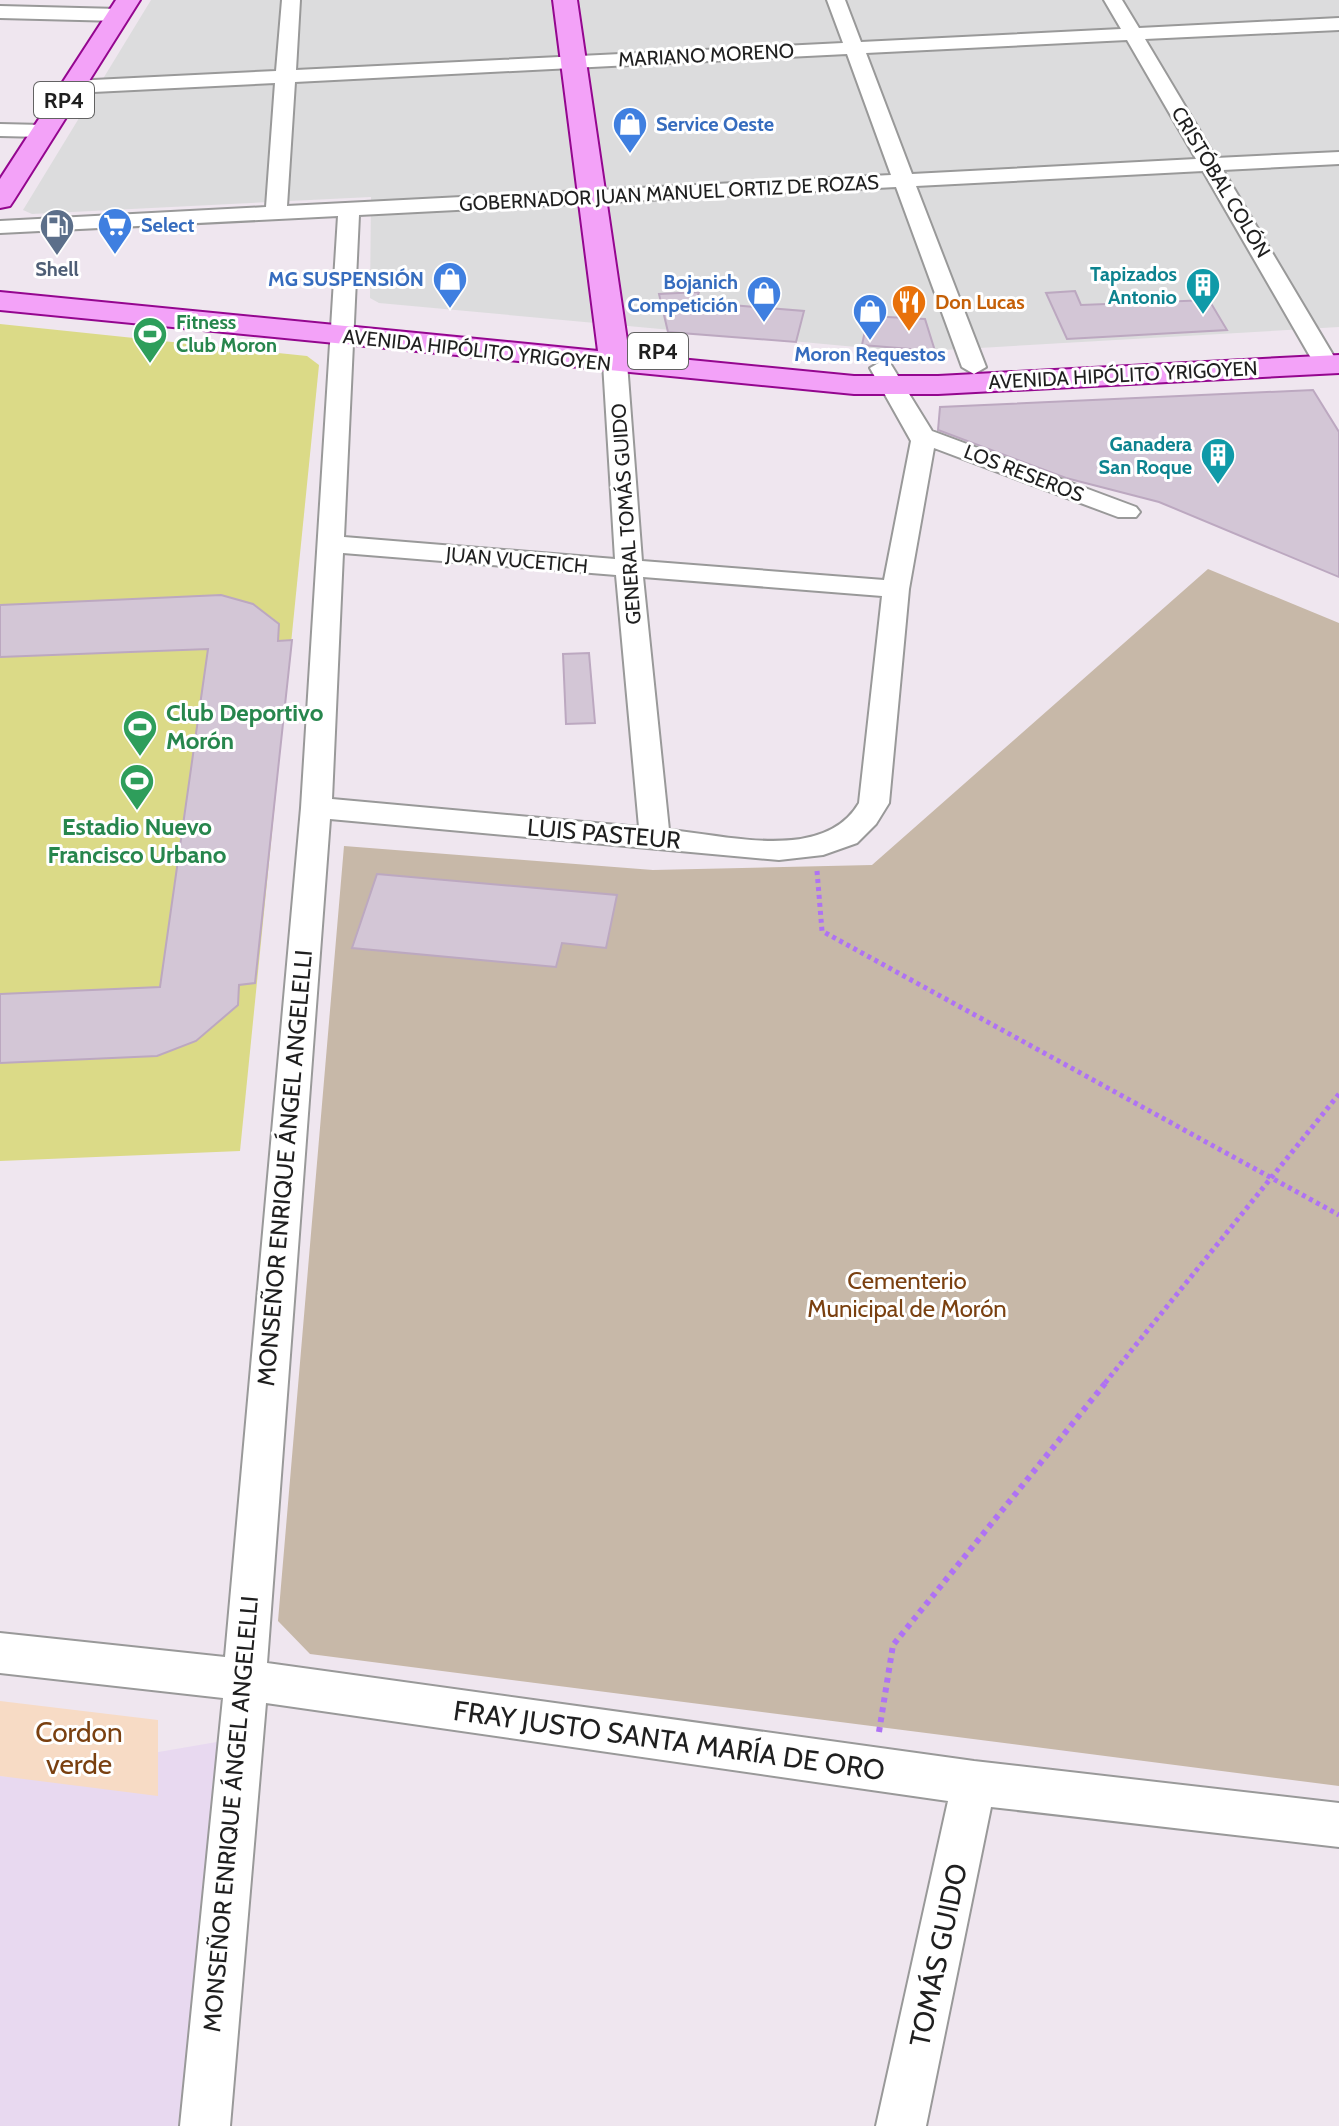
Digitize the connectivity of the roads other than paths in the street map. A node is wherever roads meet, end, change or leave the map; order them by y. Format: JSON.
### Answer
{"nodes":[{"id":1,"x":291,"y":0,"type":"edge"},
{"id":2,"x":565,"y":0,"type":"edge"},
{"id":3,"x":836,"y":0,"type":"edge"},
{"id":4,"x":1113,"y":0,"type":"edge"},
{"id":5,"x":123,"y":8,"type":"edge"},
{"id":6,"x":0,"y":12,"type":"edge"},
{"id":7,"x":1339,"y":24,"type":"edge"},
{"id":8,"x":1133,"y":34,"type":"junction"},
{"id":9,"x":855,"y":48,"type":"junction"},
{"id":10,"x":574,"y":62,"type":"junction"},
{"id":11,"x":285,"y":76,"type":"junction"},
{"id":12,"x":73,"y":87,"type":"junction"},
{"id":13,"x":0,"y":130,"type":"edge"},
{"id":14,"x":43,"y":131,"type":"junction"},
{"id":15,"x":1339,"y":158,"type":"edge"},
{"id":16,"x":1211,"y":165,"type":"junction"},
{"id":17,"x":903,"y":181,"type":"junction"},
{"id":18,"x":593,"y":197,"type":"junction"},
{"id":19,"x":0,"y":200,"type":"edge"},
{"id":20,"x":349,"y":209,"type":"junction"},
{"id":21,"x":276,"y":212,"type":"junction"},
{"id":22,"x":0,"y":227,"type":"edge"},
{"id":23,"x":0,"y":286,"type":"edge"},
{"id":24,"x":0,"y":301,"type":"edge"},
{"id":25,"x":343,"y":328,"type":"junction"},
{"id":26,"x":614,"y":355,"type":"junction"},
{"id":27,"x":1330,"y":355,"type":"edge"},
{"id":28,"x":974,"y":367,"type":"junction"},
{"id":29,"x":885,"y":377,"type":"junction"},
{"id":30,"x":921,"y":435,"type":"junction"},
{"id":31,"x":1127,"y":512,"type":"dead end"},
{"id":32,"x":330,"y":544,"type":"junction"},
{"id":33,"x":629,"y":569,"type":"junction"},
{"id":34,"x":896,"y":589,"type":"junction"},
{"id":35,"x":316,"y":808,"type":"junction"},
{"id":36,"x":655,"y":839,"type":"junction"},
{"id":37,"x":0,"y":1653,"type":"edge"},
{"id":38,"x":246,"y":1680,"type":"junction"},
{"id":39,"x":974,"y":1783,"type":"junction"},
{"id":40,"x":1339,"y":1825,"type":"edge"},
{"id":41,"x":205,"y":2126,"type":"edge"},
{"id":42,"x":901,"y":2126,"type":"edge"}],
"edges":[{"from":1,"to":11,"type":"street"},
{"from":2,"to":10,"type":"main road","name":"GENERAL TOMÁS GUIDO","number":"RP4"},
{"from":3,"to":9,"type":"street"},
{"from":4,"to":8,"type":"street","name":"CRISTÓBAL COLÓN"},
{"from":5,"to":6,"type":"street"},
{"from":5,"to":12,"type":"main road","number":"RP4"},
{"from":7,"to":8,"type":"street","name":"MARIANO MORENO"},
{"from":8,"to":9,"type":"street","name":"MARIANO MORENO"},
{"from":8,"to":16,"type":"street","name":"CRISTÓBAL COLÓN"},
{"from":9,"to":10,"type":"street","name":"MARIANO MORENO"},
{"from":9,"to":17,"type":"street"},
{"from":10,"to":11,"type":"street","name":"MARIANO MORENO"},
{"from":10,"to":18,"type":"main road","name":"GENERAL TOMÁS GUIDO","number":"RP4"},
{"from":11,"to":12,"type":"street","name":"MARIANO MORENO"},
{"from":11,"to":21,"type":"street"},
{"from":12,"to":14,"type":"main road","number":"RP4"},
{"from":13,"to":14,"type":"street"},
{"from":14,"to":19,"type":"main road","number":"RP4"},
{"from":15,"to":16,"type":"street","name":"GOBERNADOR JUAN MANUEL ORTIZ DE ROZAS"},
{"from":16,"to":17,"type":"street","name":"GOBERNADOR JUAN MANUEL ORTIZ DE ROZAS"},
{"from":16,"to":27,"type":"street","name":"CRISTÓBAL COLÓN"},
{"from":17,"to":18,"type":"street","name":"GOBERNADOR JUAN MANUEL ORTIZ DE ROZAS"},
{"from":17,"to":28,"type":"street"},
{"from":18,"to":20,"type":"street","name":"GOBERNADOR JUAN MANUEL ORTIZ DE ROZAS"},
{"from":18,"to":26,"type":"main road","name":"GENERAL TOMÁS GUIDO","number":"RP4"},
{"from":20,"to":21,"type":"street","name":"GOBERNADOR JUAN MANUEL ORTIZ DE ROZAS"},
{"from":20,"to":25,"type":"street","name":"MONSEÑOR ENRIQUE ÁNGEL ANGELELLI"},
{"from":21,"to":22,"type":"street","name":"GOBERNADOR JUAN MANUEL ORTIZ DE ROZAS"},
{"from":23,"to":25,"type":"main road","name":"AVENIDA HIPÓLITO YRIGOYEN","number":"RP4"},
{"from":24,"to":25,"type":"main road","name":"AVENIDA HIPÓLITO YRIGOYEN","number":"RP4"},
{"from":25,"to":26,"type":"main road","name":"AVENIDA HIPÓLITO YRIGOYEN","number":"RP4"},
{"from":25,"to":32,"type":"street","name":"MONSEÑOR ENRIQUE ÁNGEL ANGELELLI"},
{"from":26,"to":29,"type":"main road","name":"AVENIDA HIPÓLITO YRIGOYEN","number":"RP4"},
{"from":26,"to":33,"type":"street","name":"GENERAL TOMÁS GUIDO"},
{"from":27,"to":28,"type":"main road","name":"AVENIDA HIPÓLITO YRIGOYEN","number":"RP4"},
{"from":27,"to":29,"type":"main road","name":"AVENIDA HIPÓLITO YRIGOYEN","number":"RP4"},
{"from":28,"to":29,"type":"main road","name":"AVENIDA HIPÓLITO YRIGOYEN","number":"RP4"},
{"from":29,"to":30,"type":"street"},
{"from":30,"to":31,"type":"street","name":"LOS RESEROS"},
{"from":30,"to":34,"type":"street"},
{"from":32,"to":33,"type":"street","name":"JUAN VUCETICH"},
{"from":32,"to":35,"type":"street","name":"MONSEÑOR ENRIQUE ÁNGEL ANGELELLI"},
{"from":33,"to":34,"type":"street","name":"JUAN VUCETICH"},
{"from":33,"to":36,"type":"street","name":"GENERAL TOMÁS GUIDO"},
{"from":34,"to":36,"type":"street","name":"LUIS PASTEUR"},
{"from":35,"to":36,"type":"street","name":"LUIS PASTEUR"},
{"from":35,"to":38,"type":"street","name":"MONSEÑOR ENRIQUE ÁNGEL ANGELELLI"},
{"from":37,"to":38,"type":"street","name":"FRAY JUSTO SANTA MARÍA DE ORO"},
{"from":38,"to":39,"type":"street","name":"FRAY JUSTO SANTA MARÍA DE ORO"},
{"from":38,"to":41,"type":"street","name":"MONSEÑOR ENRIQUE ÁNGEL ANGELELLI"},
{"from":39,"to":40,"type":"street","name":"FRAY JUSTO SANTA MARÍA DE ORO"},
{"from":39,"to":42,"type":"street","name":"TOMÁS GUIDO"}]}
